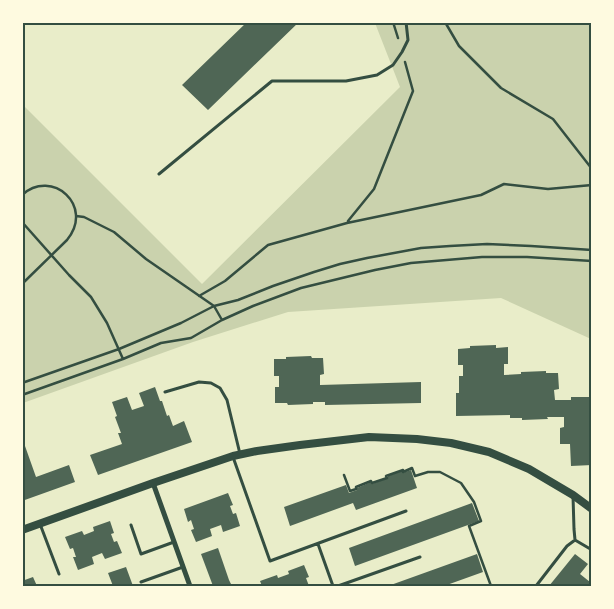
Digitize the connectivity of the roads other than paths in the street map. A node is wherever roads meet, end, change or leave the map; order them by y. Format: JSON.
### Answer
{"nodes":[{"id":1,"x":406,"y":22,"type":"edge"},
{"id":2,"x":159,"y":174,"type":"dead end"},
{"id":3,"x":165,"y":392,"type":"dead end"},
{"id":4,"x":236,"y":455,"type":"junction"},
{"id":5,"x":153,"y":483,"type":"junction"},
{"id":6,"x":573,"y":496,"type":"junction"},
{"id":7,"x":592,"y":509,"type":"edge"},
{"id":8,"x":406,"y":511,"type":"dead end"},
{"id":9,"x":40,"y":524,"type":"junction"},
{"id":10,"x":131,"y":525,"type":"dead end"},
{"id":11,"x":22,"y":530,"type":"edge"},
{"id":12,"x":575,"y":540,"type":"junction"},
{"id":13,"x":174,"y":542,"type":"junction"},
{"id":14,"x":318,"y":544,"type":"junction"},
{"id":15,"x":592,"y":550,"type":"edge"},
{"id":16,"x":420,"y":557,"type":"dead end"},
{"id":17,"x":184,"y":567,"type":"junction"},
{"id":18,"x":58,"y":574,"type":"dead end"},
{"id":19,"x":141,"y":582,"type":"dead end"},
{"id":20,"x":190,"y":586,"type":"edge"},
{"id":21,"x":333,"y":586,"type":"edge"},
{"id":22,"x":338,"y":586,"type":"edge"},
{"id":23,"x":536,"y":586,"type":"edge"}],
"edges":[{"from":1,"to":2,"type":"lane"},
{"from":3,"to":4,"type":"lane"},
{"from":4,"to":5,"type":"street"},
{"from":4,"to":6,"type":"street"},
{"from":4,"to":14,"type":"lane"},
{"from":5,"to":9,"type":"street"},
{"from":5,"to":13,"type":"street"},
{"from":6,"to":7,"type":"street"},
{"from":6,"to":12,"type":"lane"},
{"from":8,"to":14,"type":"lane"},
{"from":9,"to":11,"type":"street"},
{"from":9,"to":18,"type":"lane"},
{"from":10,"to":13,"type":"lane"},
{"from":12,"to":15,"type":"lane"},
{"from":12,"to":23,"type":"lane"},
{"from":13,"to":17,"type":"street"},
{"from":14,"to":21,"type":"lane"},
{"from":16,"to":22,"type":"lane"},
{"from":17,"to":19,"type":"lane"},
{"from":17,"to":20,"type":"street"}]}
